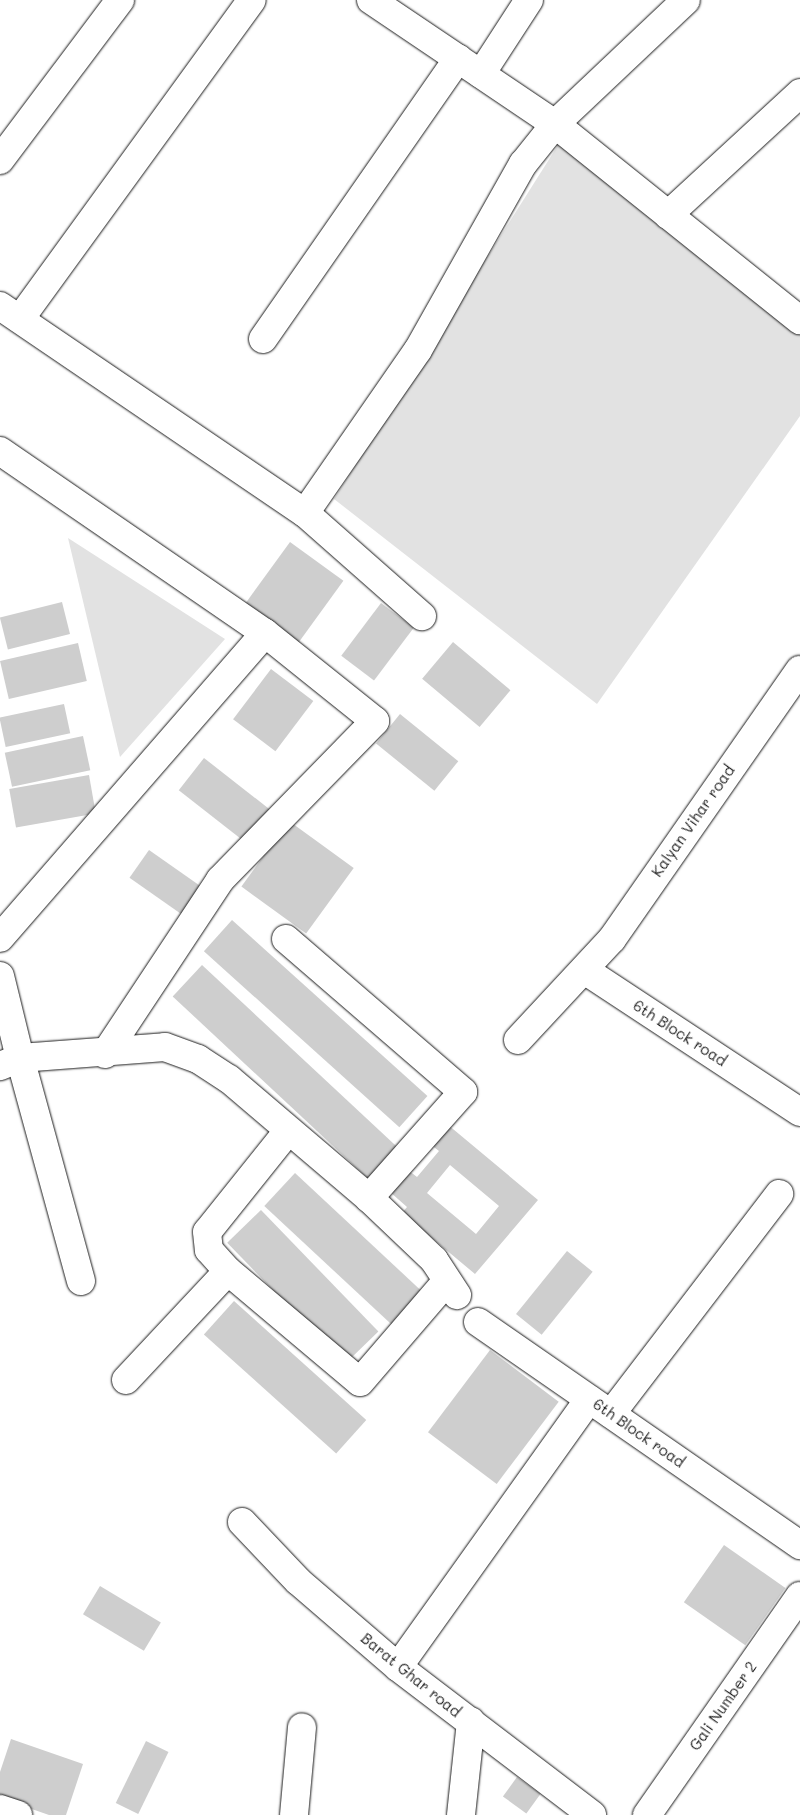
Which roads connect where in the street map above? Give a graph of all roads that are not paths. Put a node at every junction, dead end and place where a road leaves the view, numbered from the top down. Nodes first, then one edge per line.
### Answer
1 (120, 0) edge
2 (252, 0) edge
3 (371, 0) edge
4 (529, 0) edge
5 (686, 0) edge
6 (458, 58) junction
7 (481, 74) junction
8 (800, 93) edge
9 (555, 124) junction
10 (0, 160) edge
11 (668, 215) junction
12 (10, 313) edge
13 (797, 313) edge
14 (263, 339) dead end
15 (0, 451) edge
16 (305, 513) junction
17 (422, 616) dead end
18 (265, 633) junction
19 (800, 670) edge
20 (0, 938) edge
21 (286, 939) dead end
22 (586, 971) junction
23 (0, 976) edge
24 (518, 1040) dead end
25 (105, 1054) junction
26 (10, 1062) edge
27 (800, 1112) edge
28 (288, 1131) junction
29 (780, 1194) dead end
30 (369, 1198) junction
31 (228, 1271) junction
32 (81, 1281) dead end
33 (478, 1322) dead end
34 (126, 1380) dead end
35 (589, 1398) junction
36 (611, 1414) junction
37 (242, 1522) dead end
38 (800, 1545) edge
39 (800, 1596) edge
40 (398, 1667) junction
41 (471, 1722) junction
42 (302, 1727) dead end
43 (294, 1815) edge
44 (461, 1815) edge
45 (592, 1815) edge
46 (647, 1815) edge

1 - 10 street
2 - 12 street
3 - 6 street
4 - 7 street
5 - 9 street
6 - 7 street
6 - 14 street
7 - 9 street
8 - 11 street
9 - 11 street
9 - 16 street
11 - 13 street
12 - 16 street
15 - 18 street
16 - 17 street
18 - 20 street
18 - 25 street
19 - 22 street, Kalyan Vihar road
21 - 30 street
22 - 24 street, Kalyan Vihar road
22 - 27 street, 6th Block road
23 - 26 street
25 - 26 street
25 - 28 street
26 - 32 street
28 - 30 street
28 - 31 street
29 - 36 street
30 - 31 street
31 - 34 street
33 - 35 street, 6th Block road
35 - 36 street, 6th Block road
35 - 40 street
36 - 38 street, 6th Block road
37 - 40 street, Barat Ghar road
39 - 46 street, Gali Number 2
40 - 41 street, Barat Ghar road
41 - 44 street
41 - 45 street, Barat Ghar road
42 - 43 street

